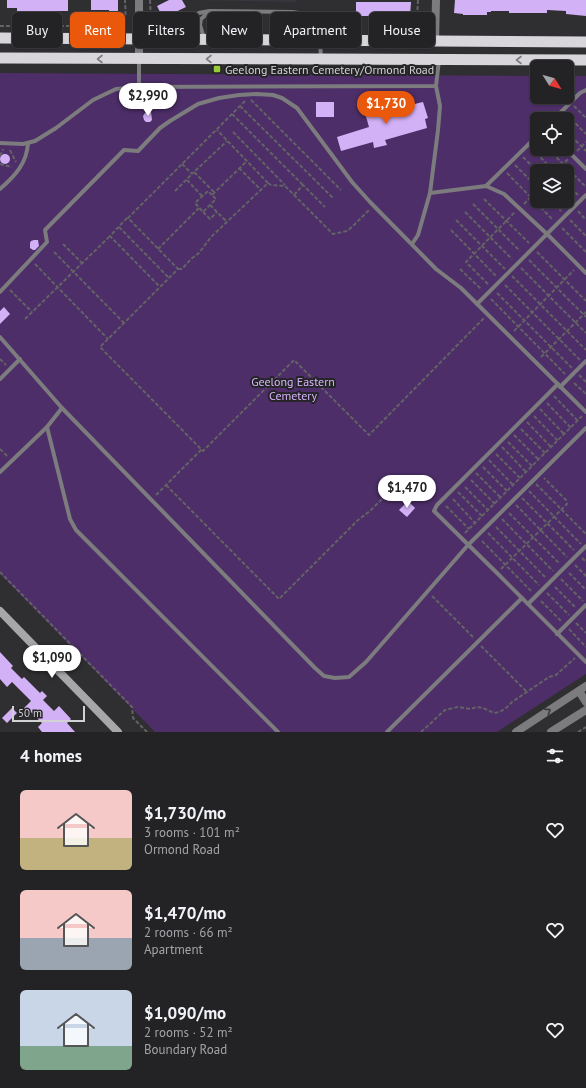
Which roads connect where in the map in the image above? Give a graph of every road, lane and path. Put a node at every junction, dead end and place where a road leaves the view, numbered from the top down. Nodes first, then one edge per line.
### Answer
1 (125, 0) edge
2 (139, 0) edge
3 (150, 0) edge
4 (418, 0) edge
5 (436, 0) edge
6 (210, 11) junction
7 (139, 12) edge
8 (151, 12) edge
9 (292, 12) edge
10 (417, 12) edge
11 (199, 13) edge
12 (0, 26) edge
13 (0, 38) edge
14 (133, 39) edge
15 (199, 40) edge
16 (204, 40) junction
17 (270, 40) edge
18 (435, 41) joint
19 (586, 42) edge
20 (139, 48) edge
21 (320, 48) edge
22 (0, 58) edge
23 (139, 59) junction
24 (321, 60) junction
25 (439, 60) junction
26 (586, 60) edge
27 (436, 86) junction
28 (139, 87) junction
29 (586, 90) edge
30 (574, 99) edge
31 (569, 104) edge
32 (573, 104) edge
33 (240, 106) junction
34 (563, 110) joint
35 (232, 114) junction
36 (586, 118) edge
37 (217, 130) junction
38 (233, 132) dead end
39 (586, 134) edge
40 (574, 139) edge
41 (227, 141) junction
42 (0, 143) edge
43 (6, 143) junction
44 (28, 143) junction
45 (528, 145) joint
46 (586, 151) edge
47 (520, 153) junction
48 (0, 156) edge
49 (555, 156) edge
50 (573, 156) edge
51 (246, 161) junction
52 (512, 161) junction
53 (0, 164) edge
54 (182, 164) junction
55 (531, 164) edge
56 (547, 164) edge
57 (239, 168) junction
58 (19, 169) junction
59 (586, 169) edge
60 (503, 170) junction
61 (193, 173) junction
62 (187, 180) junction
63 (530, 180) edge
64 (268, 183) junction
65 (303, 185) junction
66 (286, 186) junction
67 (486, 186) junction
68 (586, 187) edge
69 (0, 189) edge
70 (260, 189) junction
71 (341, 190) dead end
72 (175, 192) dead end
73 (430, 193) junction
74 (213, 194) junction
75 (294, 194) junction
76 (586, 195) edge
77 (202, 196) junction
78 (530, 196) edge
79 (333, 198) dead end
80 (530, 198) edge
81 (210, 204) junction
82 (373, 206) junction
83 (325, 207) dead end
84 (199, 208) junction
85 (519, 208) junction
86 (542, 208) edge
87 (203, 212) junction
88 (217, 212) junction
89 (465, 212) dead end
90 (128, 218) junction
91 (456, 220) dead end
92 (227, 222) junction
93 (557, 224) junction
94 (118, 227) junction
95 (451, 230) dead end
96 (547, 234) junction
97 (110, 236) junction
98 (490, 237) junction
99 (63, 244) dead end
100 (412, 244) junction
101 (482, 246) junction
102 (158, 249) junction
103 (54, 252) dead end
104 (586, 252) edge
105 (474, 254) junction
106 (30, 260) junction
107 (82, 263) junction
108 (517, 264) junction
109 (578, 265) junction
110 (178, 269) junction
111 (460, 269) dead end
112 (73, 272) junction
113 (508, 272) junction
114 (586, 273) edge
115 (169, 278) junction
116 (500, 280) junction
117 (6, 286) junction
118 (160, 287) junction
119 (57, 288) junction
120 (493, 288) junction
121 (0, 292) edge
122 (486, 295) junction
123 (548, 296) junction
124 (477, 304) junction
125 (540, 304) junction
126 (32, 312) junction
127 (532, 312) junction
128 (586, 312) edge
129 (488, 314) junction
130 (25, 319) dead end
131 (524, 320) junction
132 (124, 323) junction
133 (576, 323) junction
134 (518, 326) junction
135 (567, 331) junction
136 (586, 333) edge
137 (509, 336) junction
138 (0, 337) edge
139 (108, 339) junction
140 (559, 339) junction
141 (551, 347) junction
142 (586, 350) edge
143 (545, 353) junction
144 (20, 359) junction
145 (536, 362) junction
146 (585, 362) edge
147 (576, 371) junction
148 (569, 378) junction
149 (0, 379) edge
150 (586, 382) edge
151 (559, 385) junction
152 (550, 392) junction
153 (586, 394) edge
154 (543, 399) junction
155 (536, 406) junction
156 (62, 408) junction
157 (530, 412) junction
158 (586, 412) edge
159 (523, 419) junction
160 (578, 421) junction
161 (517, 425) junction
162 (47, 427) junction
163 (571, 428) junction
164 (586, 428) edge
165 (510, 432) junction
166 (564, 434) junction
167 (504, 438) junction
168 (558, 441) junction
169 (498, 444) junction
170 (551, 447) junction
171 (0, 449) edge
172 (202, 449) junction
173 (492, 450) junction
174 (545, 453) junction
175 (486, 457) junction
176 (539, 460) junction
177 (12, 461) junction
178 (479, 463) junction
179 (532, 466) junction
180 (473, 469) junction
181 (0, 472) edge
182 (526, 472) junction
183 (540, 474) junction
184 (467, 476) junction
185 (520, 478) junction
186 (533, 481) junction
187 (399, 482) dead end
188 (461, 482) junction
189 (166, 485) junction
190 (513, 485) junction
191 (454, 488) junction
192 (526, 488) junction
193 (507, 492) junction
194 (448, 494) junction
195 (519, 494) junction
196 (501, 498) junction
197 (152, 500) junction
198 (441, 501) junction
199 (512, 501) junction
200 (494, 504) junction
201 (505, 509) junction
202 (488, 510) junction
203 (561, 510) junction
204 (498, 515) junction
205 (482, 516) junction
206 (554, 516) junction
207 (491, 522) junction
208 (475, 523) junction
209 (547, 523) junction
210 (469, 529) junction
211 (484, 529) junction
212 (541, 530) junction
213 (586, 534) edge
214 (461, 537) junction
215 (533, 537) junction
216 (526, 544) junction
217 (468, 545) junction
218 (585, 547) edge
219 (519, 551) junction
220 (578, 554) junction
221 (513, 558) junction
222 (571, 561) junction
223 (586, 562) edge
224 (564, 568) junction
225 (0, 572) edge
226 (497, 573) junction
227 (557, 575) junction
228 (586, 576) edge
229 (550, 582) junction
230 (543, 589) junction
231 (586, 590) edge
232 (522, 598) junction
233 (528, 604) junction
234 (586, 605) edge
235 (0, 611) edge
236 (579, 612) junction
237 (572, 619) junction
238 (586, 633) edge
239 (557, 634) junction
240 (578, 654) junction
241 (586, 662) edge
242 (586, 686) edge
243 (579, 691) junction
244 (586, 702) edge
245 (586, 710) edge
246 (586, 727) edge
247 (118, 732) edge
248 (147, 732) edge
249 (278, 732) edge
250 (387, 732) edge
251 (421, 732) edge
252 (516, 732) edge
253 (551, 732) edge
254 (578, 732) edge

1 - 12 path
2 - 7 street
3 - 8 path
4 - 10 path
5 - 18 street
6 - 9 lane
6 - 11 lane
6 - 16 lane
13 - 14 highway
15 - 16 highway
16 - 17 highway
18 - 19 highway
20 - 23 street
21 - 24 lane
23 -> 22 highway
24 -> 23 highway
23 - 28 lane
24 - 25 highway
26 -> 25 highway
25 - 27 lane
27 - 28 lane
27 - 73 lane
28 - 44 lane
29 - 30 lane
31 - 34 lane
32 - 36 path
33 - 35 path
33 - 71 path
33 - 79 path
34 - 39 path
35 - 37 path
35 - 65 path
37 - 41 path
37 - 54 path
38 - 66 path
40 - 46 path
41 - 51 path
41 - 61 path
42 - 43 lane
43 - 44 lane
43 - 48 path
43 - 58 path
44 - 58 lane
45 - 47 lane
45 - 56 path
47 - 52 lane
47 - 55 path
49 - 68 path
50 - 59 lane
51 - 57 path
51 - 64 path
52 - 60 lane
52 - 63 path
53 - 58 path
54 - 61 path
54 - 90 path
57 - 70 path
57 - 74 path
58 - 69 lane
60 - 67 lane
60 - 78 path
61 - 62 path
61 - 74 path
62 - 72 path
62 - 77 path
64 - 66 path
64 - 70 path
65 - 75 path
65 - 83 path
66 - 75 path
67 - 73 lane
67 - 85 lane
70 - 92 path
73 - 100 lane
74 - 77 path
74 - 81 path
75 - 82 path
76 - 93 lane
77 - 84 path
80 - 85 path
81 - 87 path
81 - 88 path
82 - 100 lane
82 - 106 lane
84 - 87 path
84 - 102 path
85 - 96 lane
85 - 98 path
86 - 93 path
87 - 88 path
88 - 92 path
89 - 98 path
90 - 94 path
90 - 102 path
91 - 101 path
92 - 110 path
93 - 96 lane
93 - 104 path
94 - 97 path
94 - 115 path
95 - 105 path
96 - 108 lane
96 - 109 lane
97 - 107 path
97 - 118 path
98 - 101 path
98 - 108 path
99 - 107 path
100 - 124 lane
101 - 105 path
101 - 113 path
102 - 110 path
103 - 112 path
105 - 116 path
105 - 120 path
106 - 117 lane
106 - 119 path
107 - 112 path
108 - 113 lane
108 - 123 path
109 - 114 lane
109 - 123 path
110 - 115 path
111 - 122 path
112 - 119 path
112 - 132 path
113 - 116 lane
113 - 125 path
115 - 118 path
116 - 120 lane
116 - 127 path
117 - 121 lane
117 - 126 path
118 - 132 path
119 - 126 path
119 - 139 path
120 - 122 lane
120 - 131 path
122 - 124 lane
122 - 134 path
123 - 125 path
123 - 133 path
124 - 129 lane
125 - 127 path
125 - 135 path
126 - 130 path
127 - 131 path
127 - 140 path
128 - 133 path
129 - 137 lane
129 - 172 path
131 - 134 path
131 - 141 path
132 - 139 path
133 - 135 path
133 - 136 path
134 - 137 path
134 - 143 path
135 - 140 path
135 - 142 path
137 - 145 lane
138 - 144 lane
139 - 172 path
140 - 141 path
140 - 146 path
141 - 143 path
141 - 147 path
143 - 145 path
143 - 148 path
144 - 149 lane
144 - 156 lane
145 - 151 lane
146 - 147 lane
147 - 148 lane
147 - 150 path
148 - 151 lane
148 - 153 path
151 - 152 lane
151 - 158 lane
152 - 154 lane
152 - 160 path
154 - 155 lane
154 - 163 path
155 - 157 lane
155 - 166 path
156 - 162 lane
156 - 197 lane
157 - 159 lane
157 - 168 path
158 - 160 path
159 - 161 lane
159 - 170 path
160 - 163 path
161 - 165 lane
161 - 174 path
162 - 177 lane
162 - 249 lane
163 - 166 path
164 - 183 lane
165 - 167 lane
165 - 176 path
166 - 168 path
167 - 169 lane
167 - 179 path
168 - 170 path
169 - 173 lane
169 - 182 path
170 - 174 path
171 - 177 path
172 - 189 path
173 - 175 lane
173 - 185 path
174 - 176 path
175 - 178 lane
175 - 190 path
176 - 179 path
177 - 181 lane
178 - 180 lane
178 - 193 path
179 - 182 path
180 - 184 lane
180 - 196 path
182 - 185 path
183 - 186 lane
183 - 203 path
184 - 188 lane
184 - 200 path
185 - 190 path
186 - 192 lane
186 - 203 path
187 - 189 path
188 - 191 lane
188 - 202 path
189 - 197 path
190 - 193 path
191 - 194 lane
191 - 205 path
192 - 195 lane
192 - 206 path
193 - 196 path
194 - 198 lane
194 - 208 path
195 - 199 lane
195 - 209 path
196 - 200 path
197 - 217 lane
198 - 210 path
198 - 214 lane
199 - 201 lane
199 - 212 path
200 - 202 path
201 - 204 lane
201 - 215 path
202 - 205 path
203 - 206 path
203 - 213 path
204 - 207 lane
204 - 216 path
205 - 208 path
206 - 209 path
206 - 218 path
207 - 211 lane
207 - 219 path
208 - 210 path
209 - 212 path
209 - 220 path
210 - 214 path
211 - 217 lane
211 - 221 path
212 - 215 path
212 - 222 path
214 - 217 lane
215 - 216 path
215 - 224 path
216 - 219 path
216 - 227 path
217 - 226 lane
218 - 220 lane
219 - 221 path
219 - 229 path
220 - 222 lane
220 - 223 path
221 - 226 path
221 - 230 path
222 - 224 lane
222 - 228 path
224 - 227 lane
224 - 231 path
225 - 248 path
226 - 232 lane
227 - 229 lane
227 - 234 path
229 - 230 lane
229 - 236 path
230 - 233 lane
230 - 237 path
232 - 233 lane
232 - 250 lane
233 - 239 lane
234 - 236 lane
235 - 247 main road
236 - 237 lane
237 - 238 path
237 - 239 lane
239 - 240 lane
240 - 241 lane
240 - 251 path
242 - 243 street
243 - 244 street
252 -> 243 street
245 - 253 street
246 - 254 path

